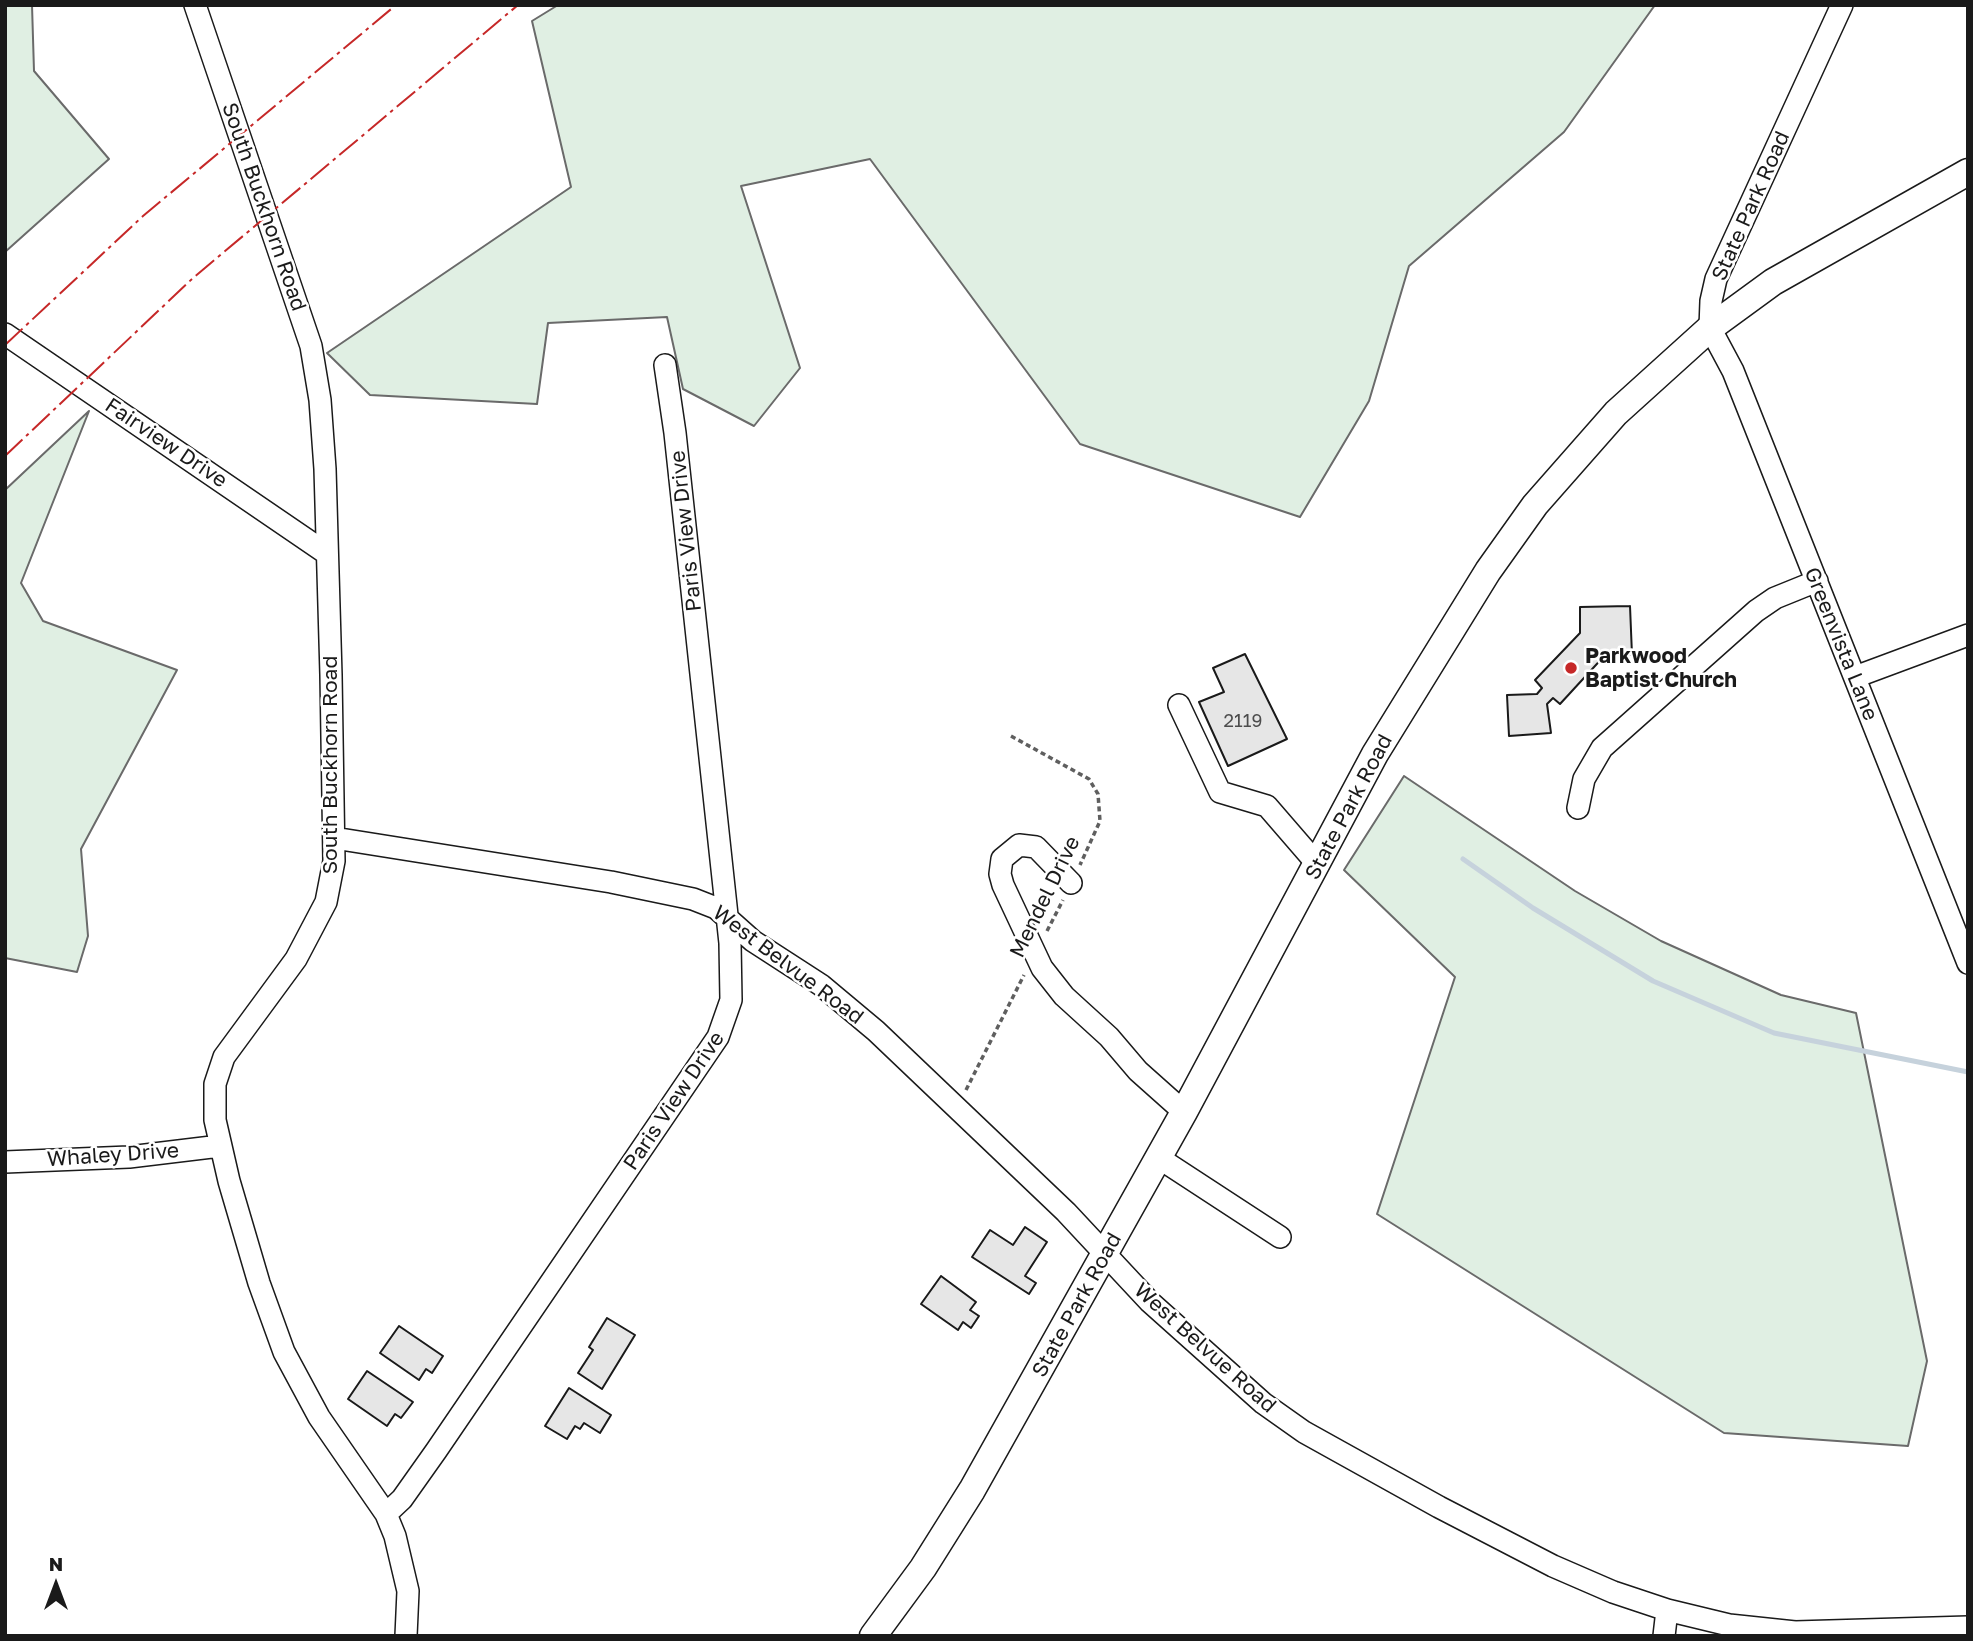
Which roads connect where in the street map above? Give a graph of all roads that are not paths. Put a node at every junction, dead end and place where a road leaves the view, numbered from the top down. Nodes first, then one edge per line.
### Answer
1 (195, 5) edge
2 (1842, 5) edge
3 (1968, 172) edge
4 (1710, 328) junction
5 (5, 334) edge
6 (665, 365) dead end
7 (326, 553) junction
8 (1816, 581) junction
9 (1968, 635) edge
10 (1855, 677) junction
11 (1179, 705) dead end
12 (1578, 808) dead end
13 (334, 838) junction
14 (1318, 865) junction
15 (1071, 883) road end
16 (727, 916) junction
17 (1967, 959) edge
18 (1184, 1112) junction
19 (220, 1146) junction
20 (1159, 1158) junction
21 (5, 1162) edge
22 (1280, 1237) dead end
23 (1105, 1255) junction
24 (386, 1514) junction
25 (1667, 1610) junction
26 (1968, 1627) edge
27 (406, 1636) edge
28 (873, 1636) edge
29 (1664, 1636) edge

1 - 7 street, South Buckhorn Road
2 - 4 street, State Park Road
3 - 4 main road
4 - 8 street, Greenvista Lane
4 - 14 main road, State Park Road
5 - 7 street, Fairview Drive
6 - 16 street, Paris View Drive
7 - 13 street, South Buckhorn Road
8 - 10 street, Greenvista Lane
8 - 12 street
9 - 10 street
10 - 17 street, Greenvista Lane
11 - 14 street
13 - 16 street, West Belvue Road
13 - 19 street, South Buckhorn Road
14 - 18 main road, State Park Road
15 - 18 street
16 - 23 street, West Belvue Road
16 - 24 street, Paris View Drive
18 - 20 main road, State Park Road
19 - 21 street, Whaley Drive
19 - 24 street, South Buckhorn Road
20 - 22 street
20 - 23 main road, State Park Road
23 - 25 street, West Belvue Road
23 - 28 main road, State Park Road
24 - 27 street, South Buckhorn Road
25 - 26 street, West Belvue Road
25 - 29 street

